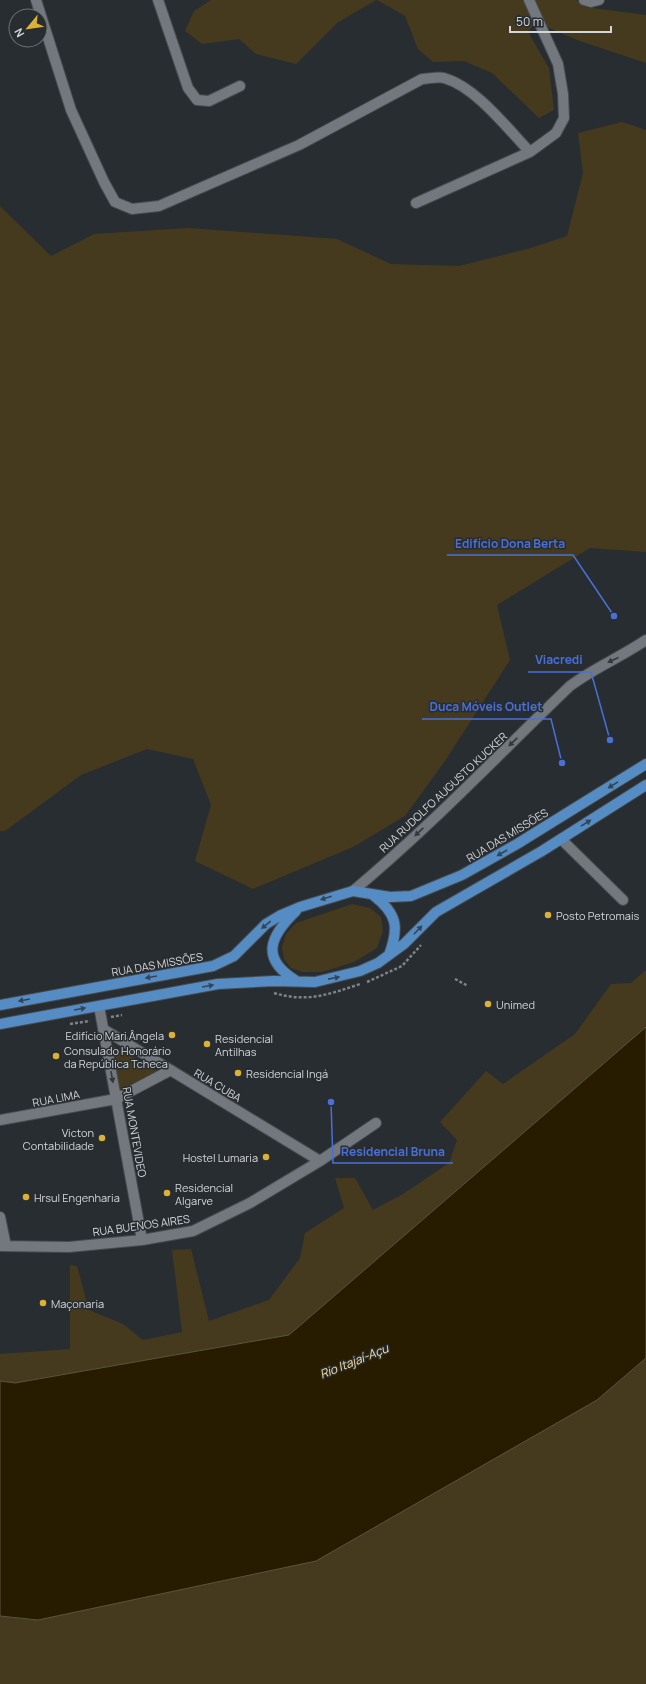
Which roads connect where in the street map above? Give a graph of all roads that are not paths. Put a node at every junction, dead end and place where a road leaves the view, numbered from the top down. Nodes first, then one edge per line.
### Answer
1 (36, 0) edge
2 (158, 0) edge
3 (529, 0) edge
4 (584, 0) edge
5 (599, 0) edge
6 (240, 86) dead end
7 (530, 152) junction
8 (416, 204) dead end
9 (646, 640) edge
10 (646, 764) edge
11 (646, 785) edge
12 (561, 839) junction
13 (353, 890) junction
14 (370, 892) junction
15 (623, 900) dead end
16 (300, 907) junction
17 (388, 956) junction
18 (295, 980) junction
19 (0, 1005) edge
20 (99, 1006) junction
21 (0, 1024) edge
22 (103, 1024) junction
23 (171, 1070) junction
24 (116, 1098) junction
25 (0, 1120) edge
26 (376, 1123) dead end
27 (320, 1161) junction
28 (0, 1216) edge
29 (142, 1240) junction
30 (3, 1246) edge

1 - 7 street
2 - 6 street
3 - 7 street
4 - 5 street
7 - 8 street
9 -> 13 street, RUA RUDOLFO AUGUSTO KUCKER
10 -> 14 main road, RUA DAS MISSÕES
12 -> 11 main road
12 - 15 street
17 -> 12 main road
13 - 14 main road
13 -> 16 main road
14 - 17 main road
16 - 18 main road
16 -> 19 main road, RUA DAS MISSÕES
18 -> 17 main road
20 -> 18 main road
21 -> 20 main road
20 - 22 street, RUA MONTEVIDEO
22 - 23 street, RUA CUBA
22 -> 24 street, RUA MONTEVIDEO
23 - 24 street, RUA LIMA
23 - 27 street, RUA CUBA
24 - 25 street, RUA LIMA
24 - 29 street, RUA MONTEVIDEO
26 - 27 street, RUA BUENOS AIRES
27 - 29 street, RUA BUENOS AIRES
28 - 30 street
29 - 30 street, RUA BUENOS AIRES

